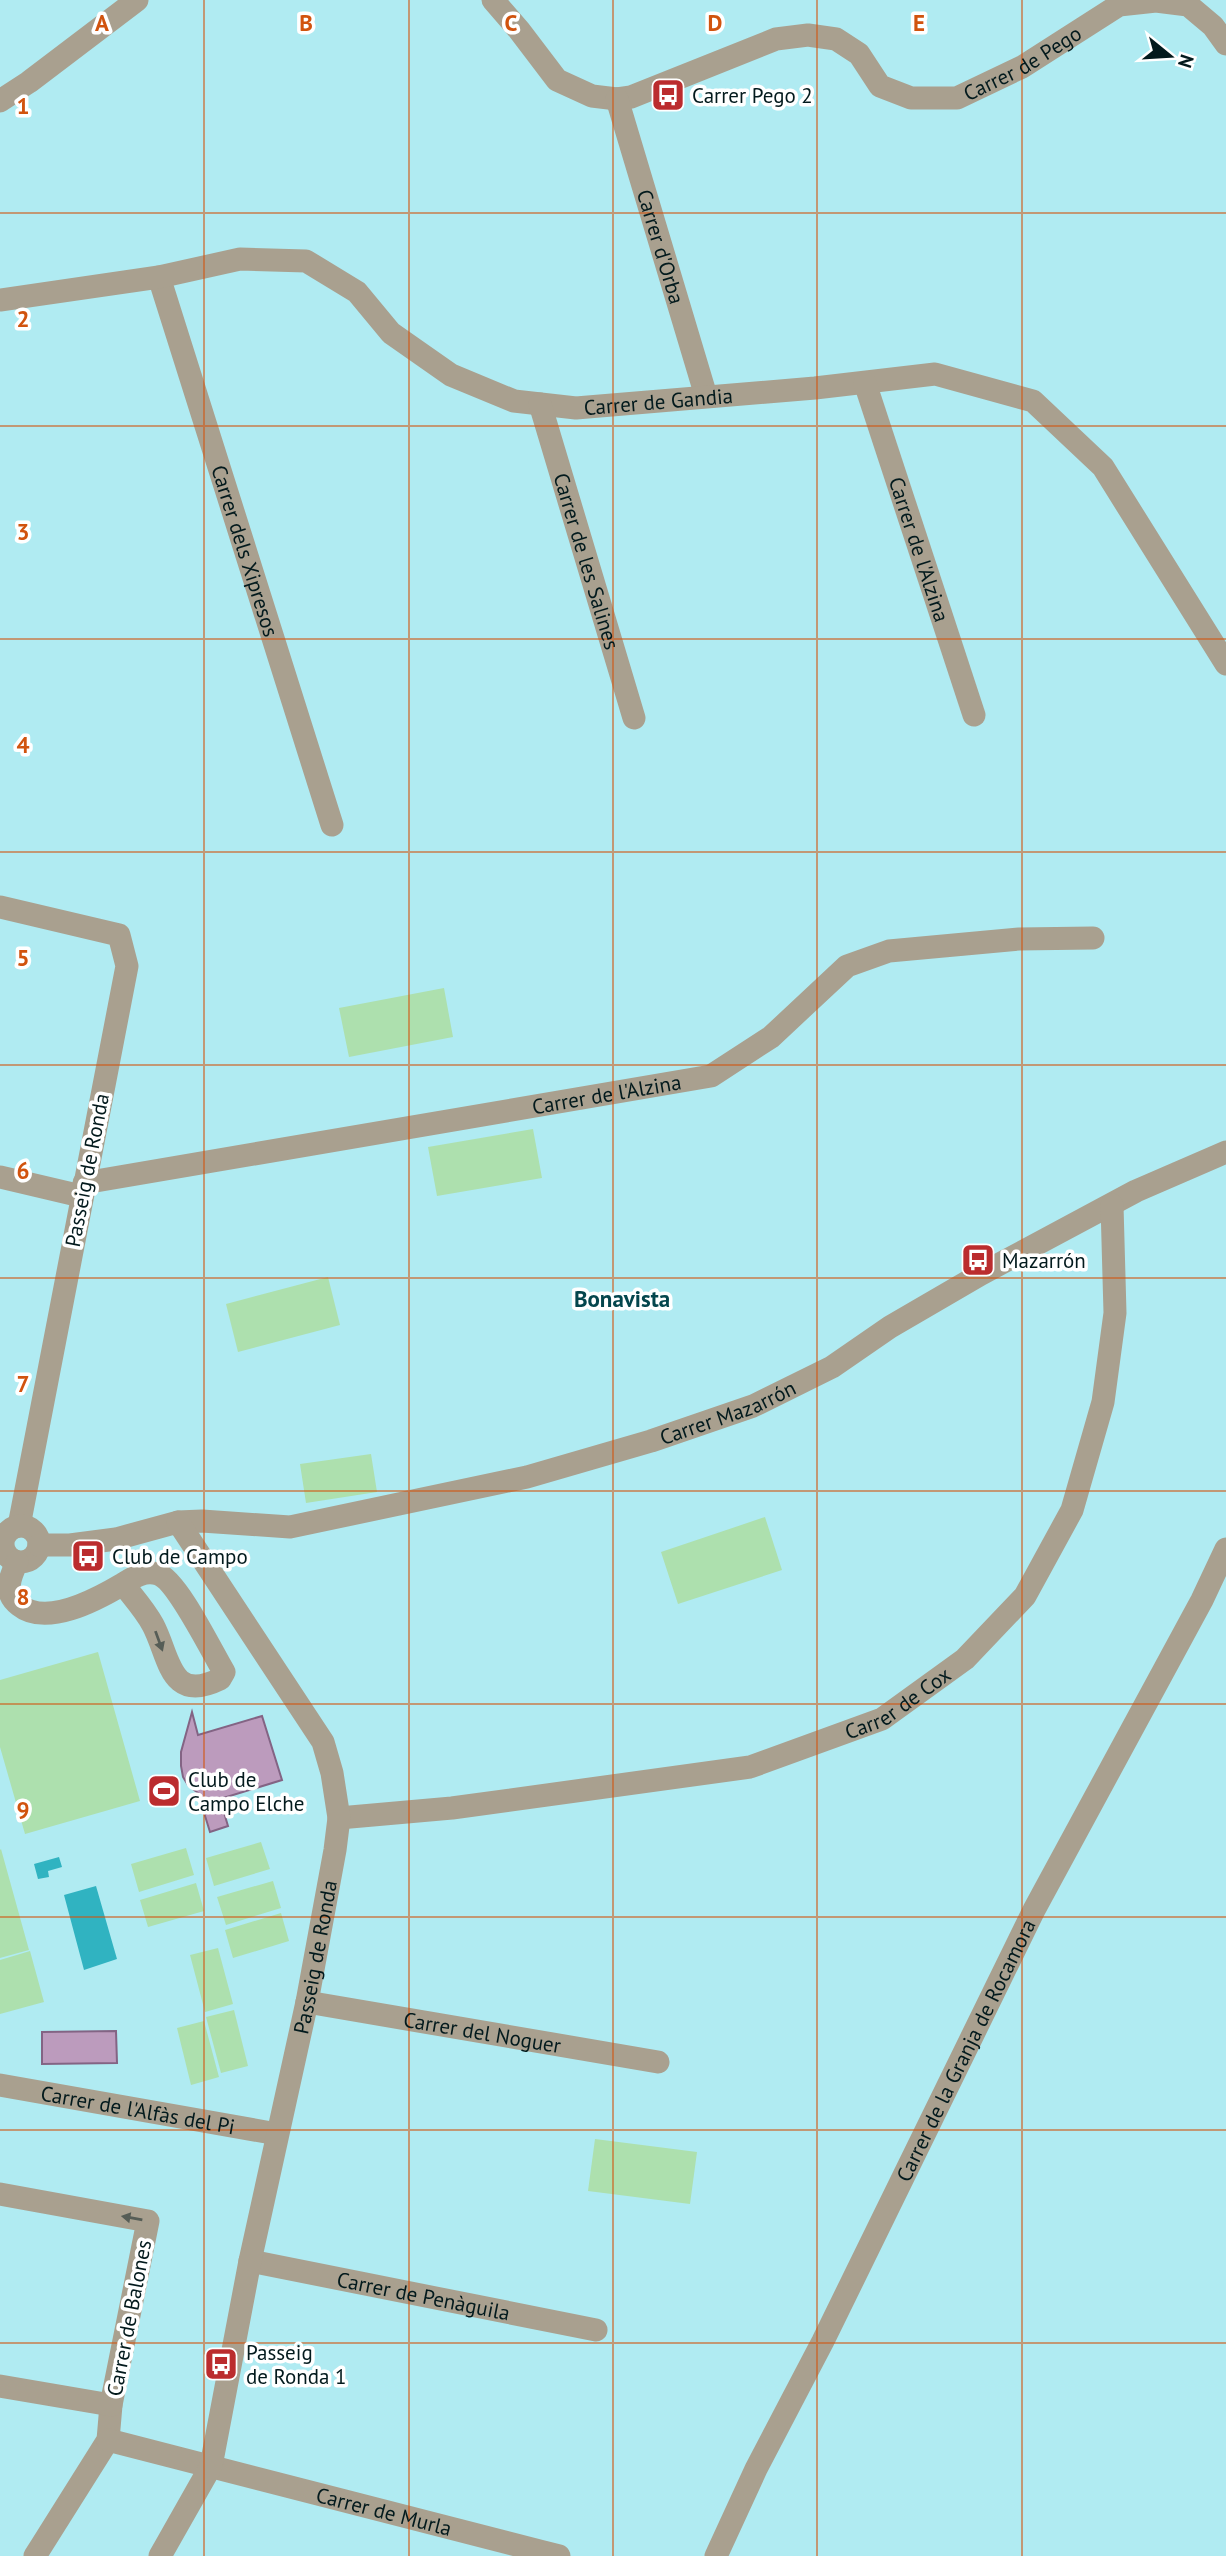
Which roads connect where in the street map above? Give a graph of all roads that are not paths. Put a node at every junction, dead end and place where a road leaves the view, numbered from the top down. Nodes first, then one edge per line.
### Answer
1 (137, 0) edge
2 (493, 0) edge
3 (1226, 44) edge
4 (617, 99) junction
5 (0, 101) edge
6 (159, 277) junction
7 (0, 300) edge
8 (865, 383) junction
9 (706, 396) junction
10 (540, 404) junction
11 (1226, 664) edge
12 (974, 715) dead end
13 (634, 719) dead end
14 (332, 825) dead end
15 (0, 907) edge
16 (1093, 938) dead end
17 (1226, 1152) edge
18 (0, 1177) edge
19 (83, 1190) junction
20 (1112, 1205) junction
21 (178, 1522) junction
22 (19, 1526) junction
23 (39, 1545) junction
24 (1226, 1549) edge
25 (8, 1559) edge
26 (123, 1584) junction
27 (339, 1818) junction
28 (307, 2002) junction
29 (658, 2062) dead end
30 (0, 2085) edge
31 (277, 2134) junction
32 (0, 2194) edge
33 (250, 2261) junction
34 (596, 2330) dead end
35 (0, 2386) edge
36 (111, 2405) junction
37 (108, 2440) junction
38 (211, 2466) junction
39 (525, 2552) edge
40 (35, 2556) edge
41 (160, 2556) edge
42 (559, 2556) edge
43 (716, 2556) edge

1 - 5 street
2 - 4 street, Carrer de Pego
3 - 4 street, Carrer de Pego
4 - 9 street, Carrer d'Orba
6 - 7 street, Carrer de Gandia
6 - 10 street, Carrer de Gandia
6 - 14 street, Carrer dels Xipresos
8 - 9 street, Carrer de Gandia
8 - 11 street, Carrer de Gandia
8 - 12 street, Carrer de l'Alzina
9 - 10 street, Carrer de Gandia
10 - 13 street, Carrer de les Salines
15 - 19 street, Passeig de Ronda
16 - 19 street, Carrer de l'Alzina
17 - 20 street, Carrer Mazarrón
18 - 19 street, Carrer de l'Alzina
19 - 22 street, Passeig de Ronda
20 - 21 street, Carrer Mazarrón
20 - 27 street, Carrer de Cox
21 - 23 street
21 - 27 street, Passeig de Ronda
22 - 23 street
22 - 25 street
23 - 25 street
24 - 43 street, Carrer de la Granja de Rocamora
25 - 26 street
26 -> 26 street
27 - 28 street, Passeig de Ronda
28 - 29 street, Carrer del Noguer
28 - 31 street, Passeig de Ronda
30 - 31 street, Carrer de l'Alfàs del Pi
31 - 33 street, Passeig de Ronda
36 -> 32 street, Carrer de Balones
33 - 34 street, Carrer de Penàguila
33 - 38 street, Passeig de Ronda
35 - 36 street
36 - 37 street, Carrer de Balones
37 - 38 street
37 - 40 street, Carrer de Balones
38 - 39 street, Carrer de Murla
38 - 41 street, Passeig de Ronda
39 - 42 street, Carrer de Murla

